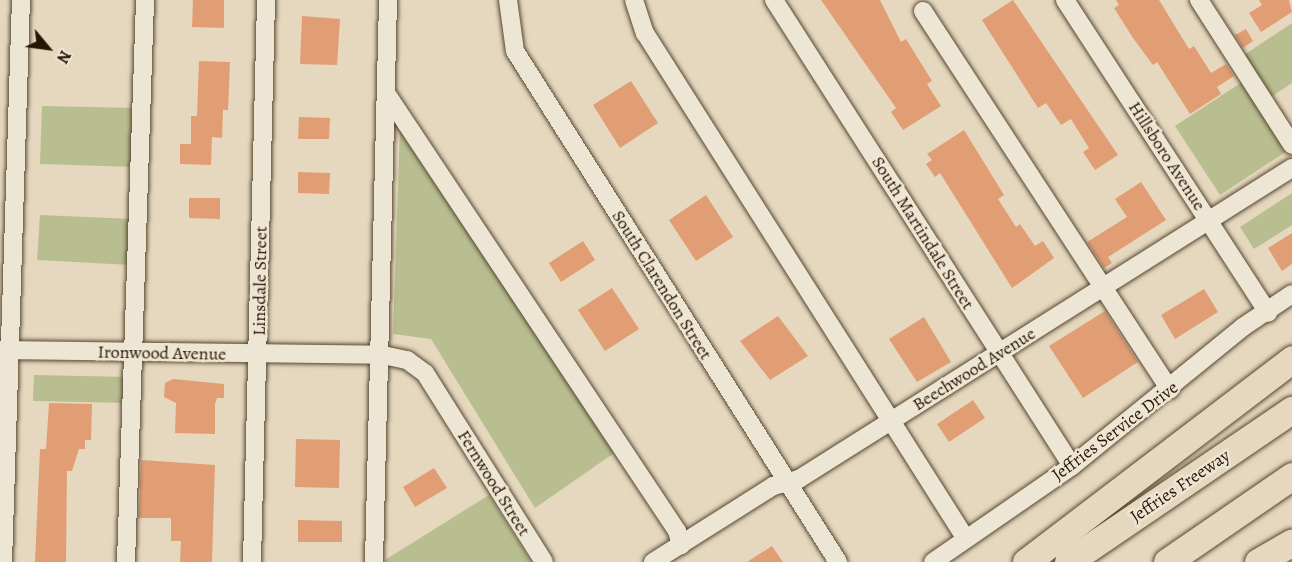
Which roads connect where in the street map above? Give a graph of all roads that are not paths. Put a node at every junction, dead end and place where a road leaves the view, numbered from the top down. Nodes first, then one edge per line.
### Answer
1 (21, 0) edge
2 (145, 0) edge
3 (266, 0) edge
4 (388, 0) edge
5 (508, 0) edge
6 (634, 0) edge
7 (774, 0) edge
8 (1065, 0) edge
9 (1199, 0) edge
10 (923, 11) dead end
11 (386, 93) junction
12 (1292, 145) edge
13 (1292, 168) edge
14 (1209, 221) junction
15 (1103, 288) junction
16 (1292, 294) edge
17 (1268, 313) junction
18 (5, 350) edge
19 (134, 352) junction
20 (999, 354) junction
21 (258, 355) junction
22 (381, 356) junction
23 (1292, 359) edge
24 (1170, 390) junction
25 (445, 404) joint
26 (1292, 410) edge
27 (893, 421) junction
28 (1072, 466) junction
29 (1292, 476) edge
30 (787, 482) junction
31 (966, 539) junction
32 (1292, 542) edge
33 (681, 545) junction
34 (3, 562) edge
35 (126, 562) edge
36 (252, 562) edge
37 (374, 562) edge
38 (544, 562) edge
39 (653, 562) edge
40 (838, 562) edge
41 (933, 562) edge
42 (1026, 562) edge
43 (1068, 562) edge
44 (1167, 562) edge
45 (1258, 562) edge

1 - 18 street
2 - 19 street
3 - 21 street, Linsdale Street
4 - 11 street
5 - 30 street, South Clarendon Street
6 - 27 street
7 - 20 street, South Martindale Street
8 - 14 street, Hillsboro Avenue
9 - 12 street
10 - 15 street
11 - 22 street
11 - 33 street
13 - 14 street, Beechwood Avenue
14 - 15 street, Beechwood Avenue
14 - 17 street, Hillsboro Avenue
15 - 20 street, Beechwood Avenue
15 - 24 street
16 - 17 street, Jeffries Service Drive
17 - 24 street, Jeffries Service Drive
18 - 19 street, Ironwood Avenue
18 - 34 street
19 - 21 street, Ironwood Avenue
19 - 35 street
20 - 27 street, Beechwood Avenue
20 - 28 street, South Martindale Street
21 - 22 street, Ironwood Avenue
21 - 36 street, Linsdale Street
22 - 25 street, Ironwood Avenue
22 - 37 street
23 - 42 highway
24 - 28 street, Jeffries Service Drive
25 - 38 street, Fernwood Street
26 - 43 highway, Jeffries Freeway
27 - 30 street, Beechwood Avenue
27 - 31 street
28 - 31 street, Jeffries Service Drive
29 - 44 highway
30 - 33 street, Beechwood Avenue
30 - 40 street, South Clarendon Street
31 - 41 street, Jeffries Service Drive
32 - 45 highway
33 - 39 street, Beechwood Avenue

